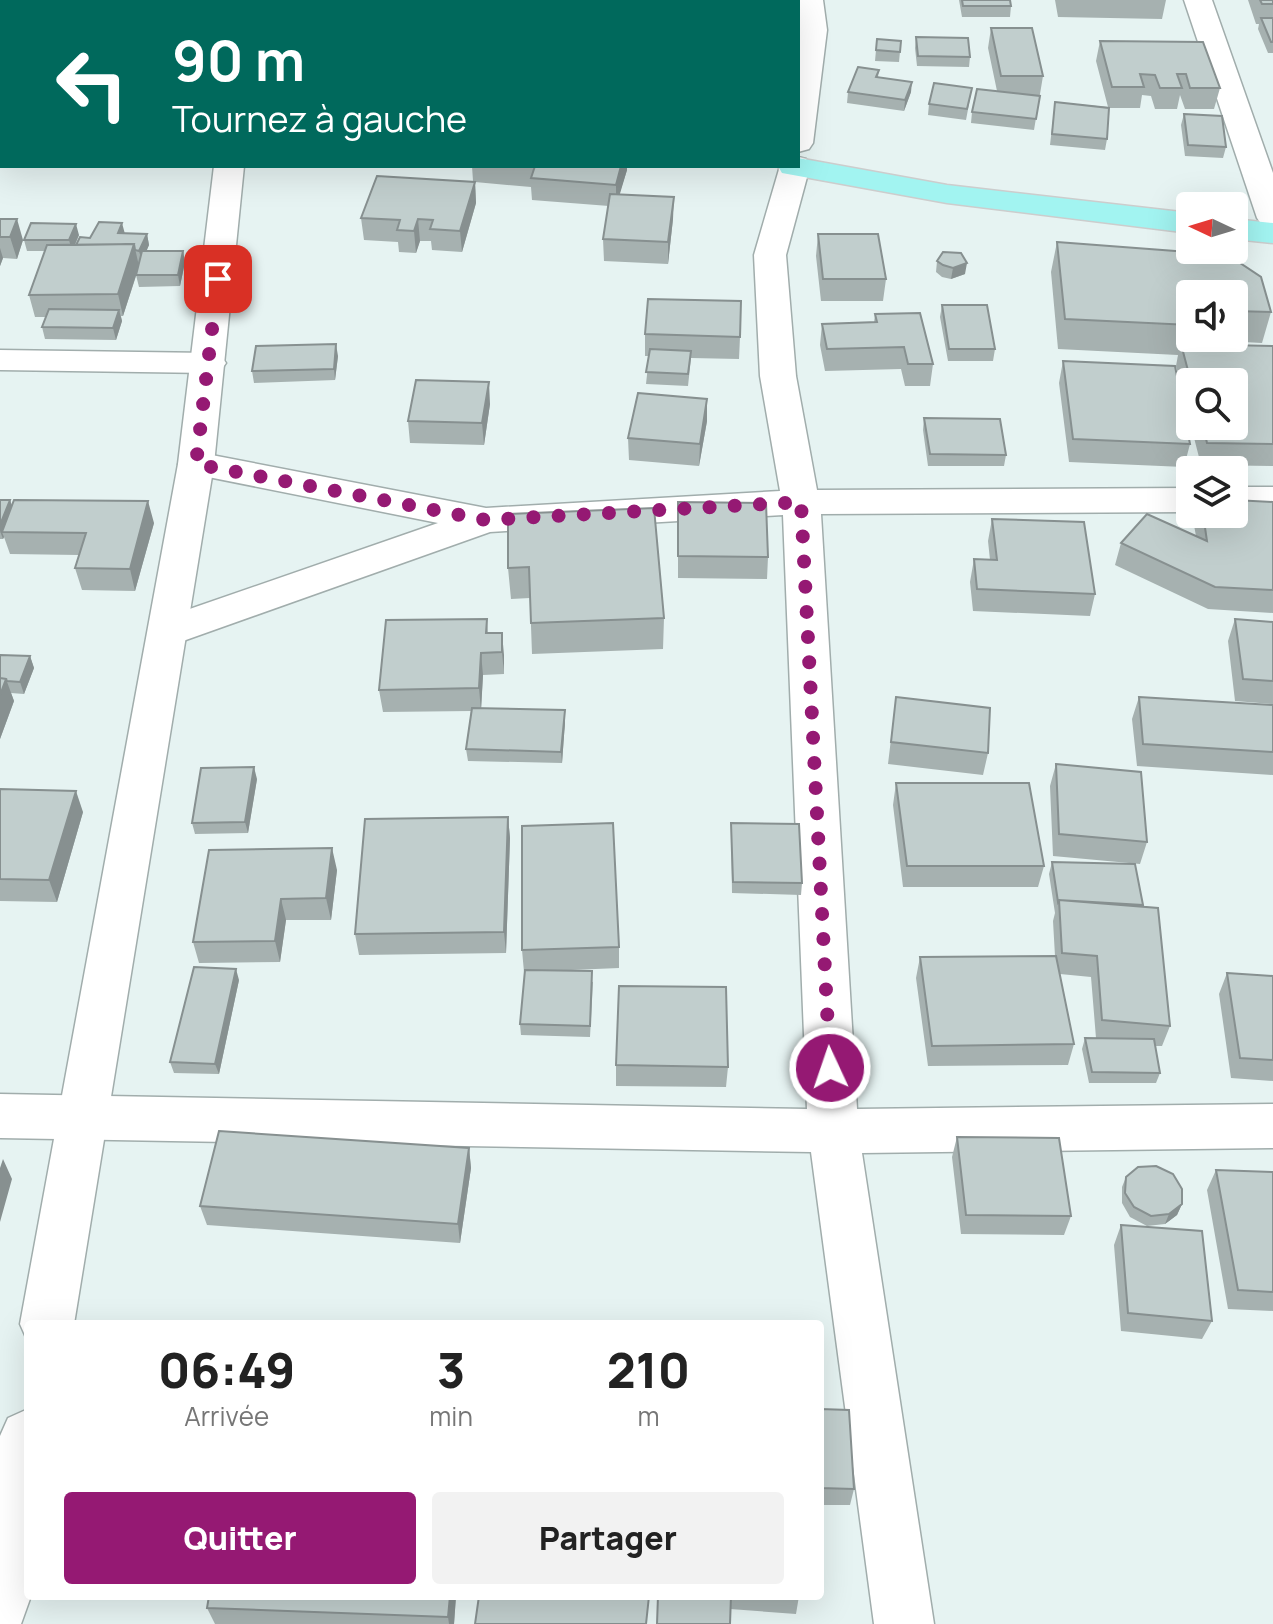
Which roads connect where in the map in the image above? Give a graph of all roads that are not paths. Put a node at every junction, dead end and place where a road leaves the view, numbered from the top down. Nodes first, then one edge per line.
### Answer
1 (809, 0) edge
2 (1198, 0) edge
3 (800, 128) edge
4 (800, 167) edge
5 (229, 168) edge
6 (793, 168) edge
7 (1273, 218) edge
8 (1176, 221) edge
9 (1248, 230) edge
10 (1273, 233) edge
11 (0, 360) edge
12 (209, 363) junction
13 (196, 464) junction
14 (1248, 499) edge
15 (1273, 499) edge
16 (1176, 500) edge
17 (801, 502) junction
18 (486, 520) junction
19 (169, 631) junction
20 (0, 1116) edge
21 (82, 1119) junction
22 (1273, 1126) edge
23 (833, 1131) junction
24 (48, 1320) edge
25 (24, 1461) edge
26 (0, 1603) edge
27 (904, 1624) edge

1 - 3 street
2 - 7 street
4 - 8 main road
5 - 12 street
6 - 17 street
9 - 10 main road
11 - 12 street
12 - 13 street
13 - 18 street
13 - 19 street
14 - 15 street
16 - 17 street
17 - 18 street
17 - 23 street
18 - 19 street
19 - 21 street
20 - 21 street
21 - 23 street
21 - 24 street
22 - 23 street
23 - 27 street
25 - 26 street

